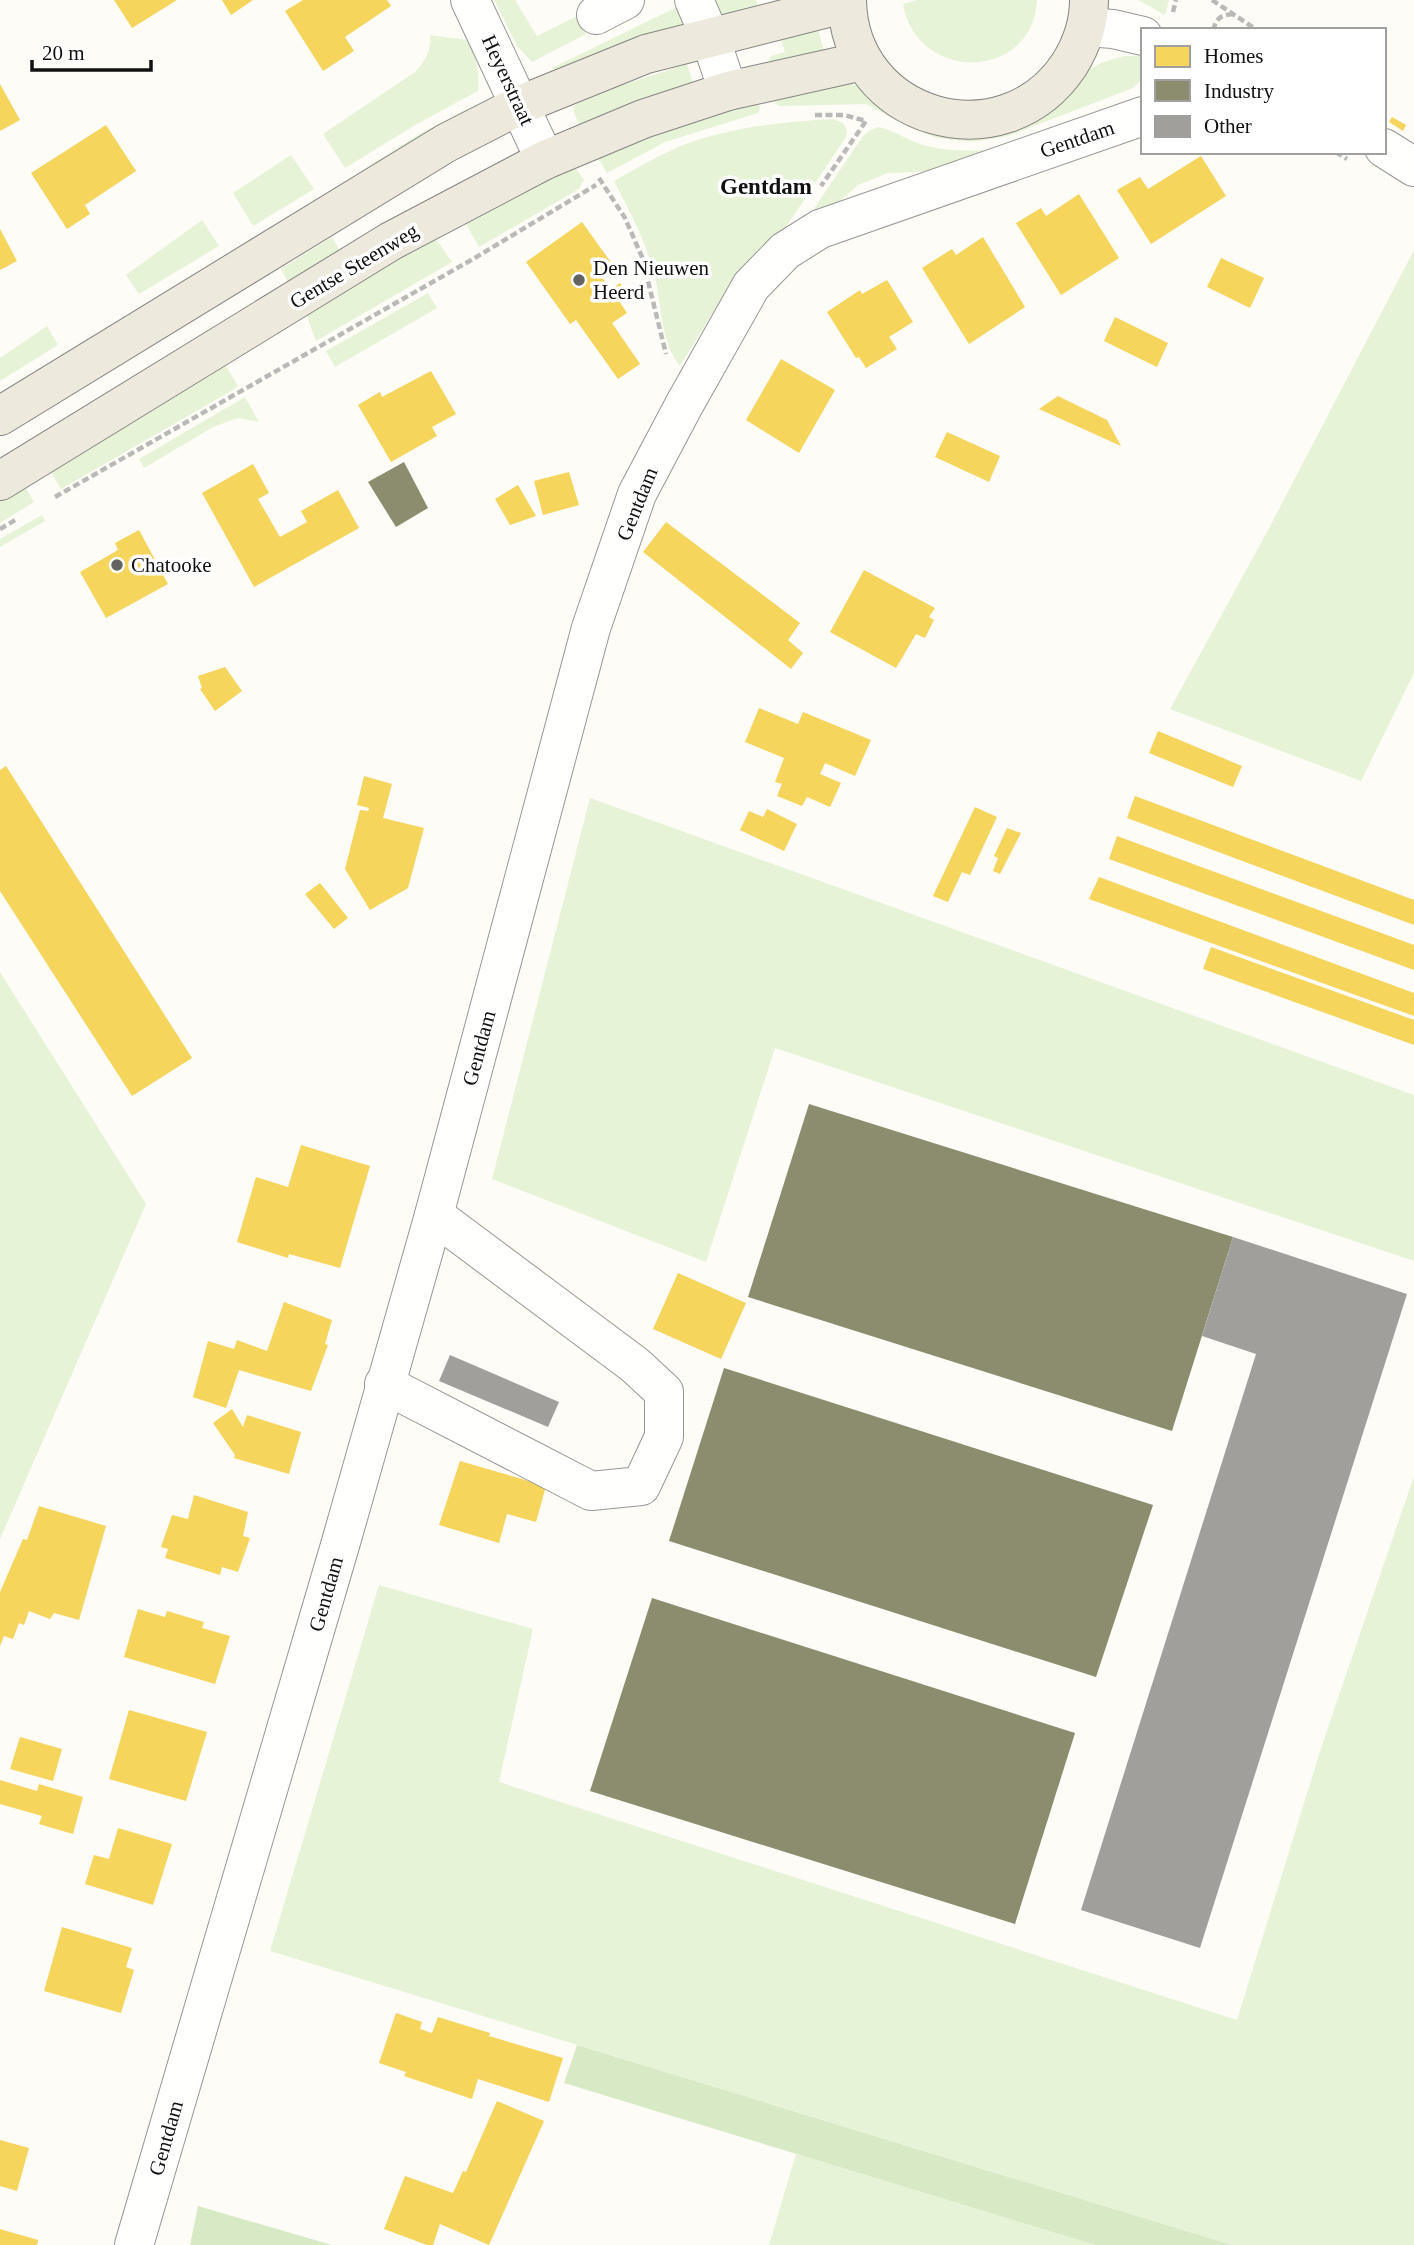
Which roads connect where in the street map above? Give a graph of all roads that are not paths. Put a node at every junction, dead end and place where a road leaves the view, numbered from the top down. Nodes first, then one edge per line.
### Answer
1 (470, 0) edge
2 (694, 0) edge
3 (850, 1) edge
4 (1087, 14) edge
5 (1141, 36) edge
6 (710, 37) junction
7 (863, 61) junction
8 (728, 91) junction
9 (520, 105) junction
10 (1141, 117) edge
11 (1386, 149) edge
12 (562, 153) junction
13 (1414, 167) edge
14 (0, 416) edge
15 (0, 481) edge
16 (434, 1214) junction
17 (384, 1384) junction
18 (134, 2245) edge

1 - 9 street, Heyerstraat
2 - 6 street
3 - 6 main road
3 - 7 main road
4 - 5 street
4 - 7 main road
6 - 8 street
6 - 9 main road
7 - 8 main road, Gentse Steenweg
8 - 12 main road, Gentse Steenweg
9 - 12 street, Heyerstraat
9 - 14 main road
10 - 16 street, Gentdam
11 - 13 street
12 - 15 main road, Gentse Steenweg
16 - 17 street, Gentdam
16 - 17 street
17 - 18 street, Gentdam

